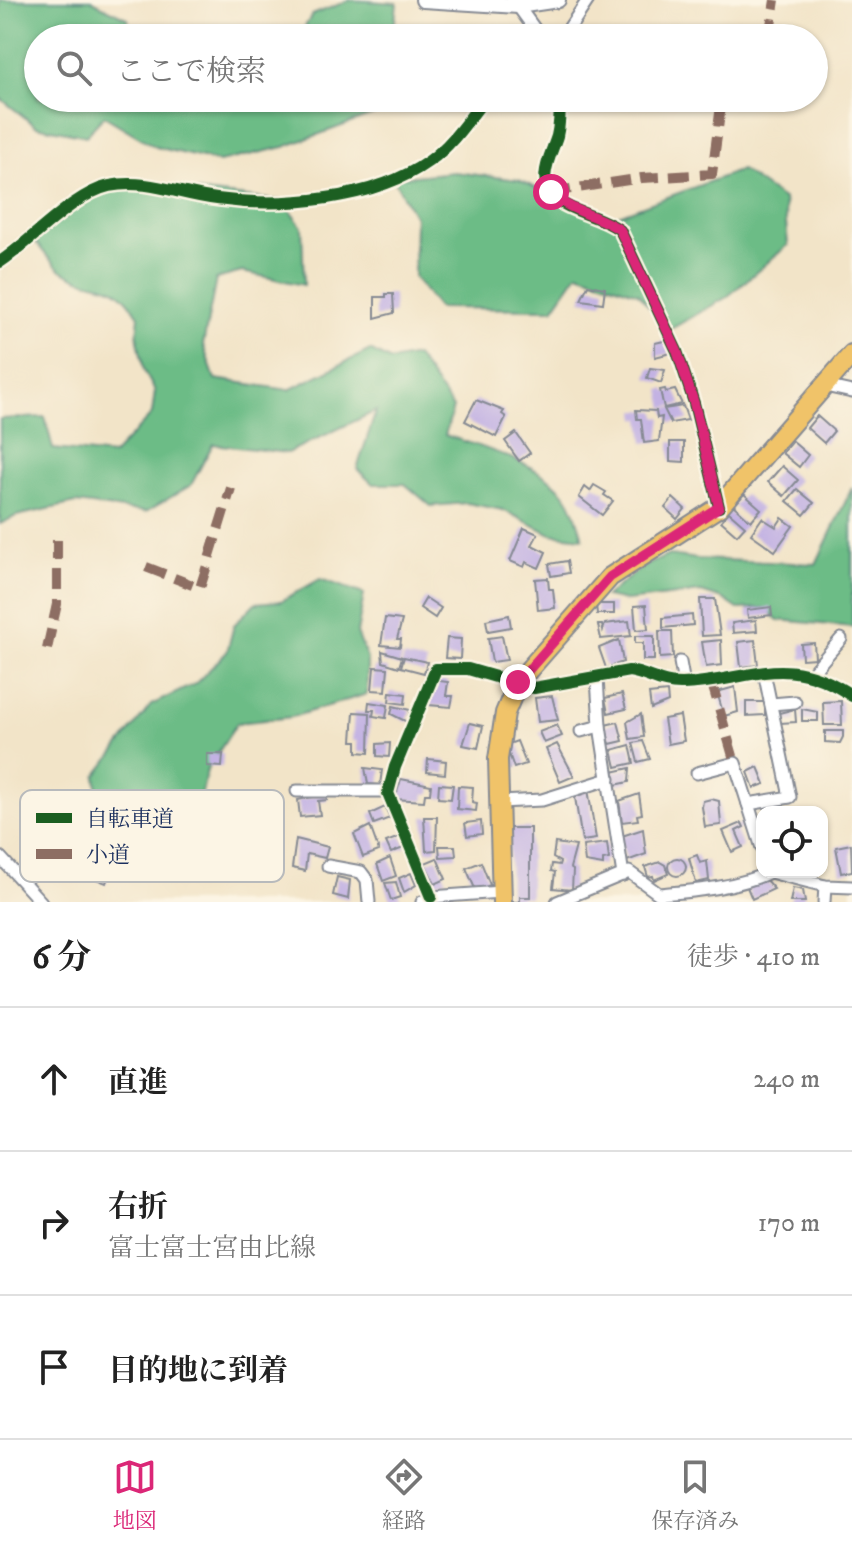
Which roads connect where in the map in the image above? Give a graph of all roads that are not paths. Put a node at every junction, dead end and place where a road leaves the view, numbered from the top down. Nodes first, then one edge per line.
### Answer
1 (423, 0) edge
2 (558, 0) edge
3 (588, 0) edge
4 (518, 6) junction
5 (531, 24) edge
6 (572, 24) edge
7 (474, 112) edge
8 (559, 112) edge
9 (0, 262) edge
10 (852, 354) edge
11 (825, 386) junction
12 (852, 392) edge
13 (719, 507) junction
14 (841, 639) dead end
15 (680, 662) dead end
16 (764, 672) junction
17 (812, 673) junction
18 (597, 678) junction
19 (518, 682) junction
20 (684, 684) junction
21 (852, 696) edge
22 (795, 702) dead end
23 (771, 704) junction
24 (600, 726) junction
25 (581, 731) dead end
26 (697, 773) dead end
27 (609, 779) junction
28 (297, 791) dead end
29 (389, 791) junction
30 (499, 802) junction
31 (748, 804) junction
32 (756, 829) edge
33 (0, 857) edge
34 (328, 866) dead end
35 (623, 875) junction
36 (757, 878) edge
37 (794, 878) edge
38 (20, 879) edge
39 (23, 882) edge
40 (825, 886) junction
41 (852, 887) edge
42 (502, 897) edge
43 (426, 900) edge
44 (41, 902) edge
45 (369, 902) edge
46 (557, 902) edge
47 (824, 902) edge

1 - 4 street
2 - 4 street
3 - 6 street
4 - 5 street
7 - 9 street
8 - 13 street
10 - 11 main road
11 - 12 street
11 - 13 main road
13 - 19 main road
14 - 17 street
15 - 20 street
16 - 17 street
16 - 20 street
16 - 23 street
17 - 21 street
18 - 19 street
18 - 20 street
18 - 24 street
19 - 29 street
19 - 30 main road
22 - 23 street
23 - 31 street
24 - 25 street
24 - 27 street
26 - 31 street
27 - 30 street
27 - 35 street
28 - 29 street
29 - 43 street
30 - 42 main road
31 - 32 street
33 - 38 street
34 - 45 street
35 - 36 street
35 - 46 street
37 - 40 street
39 - 44 street
40 - 41 street
40 - 47 street
42 - 43 street

